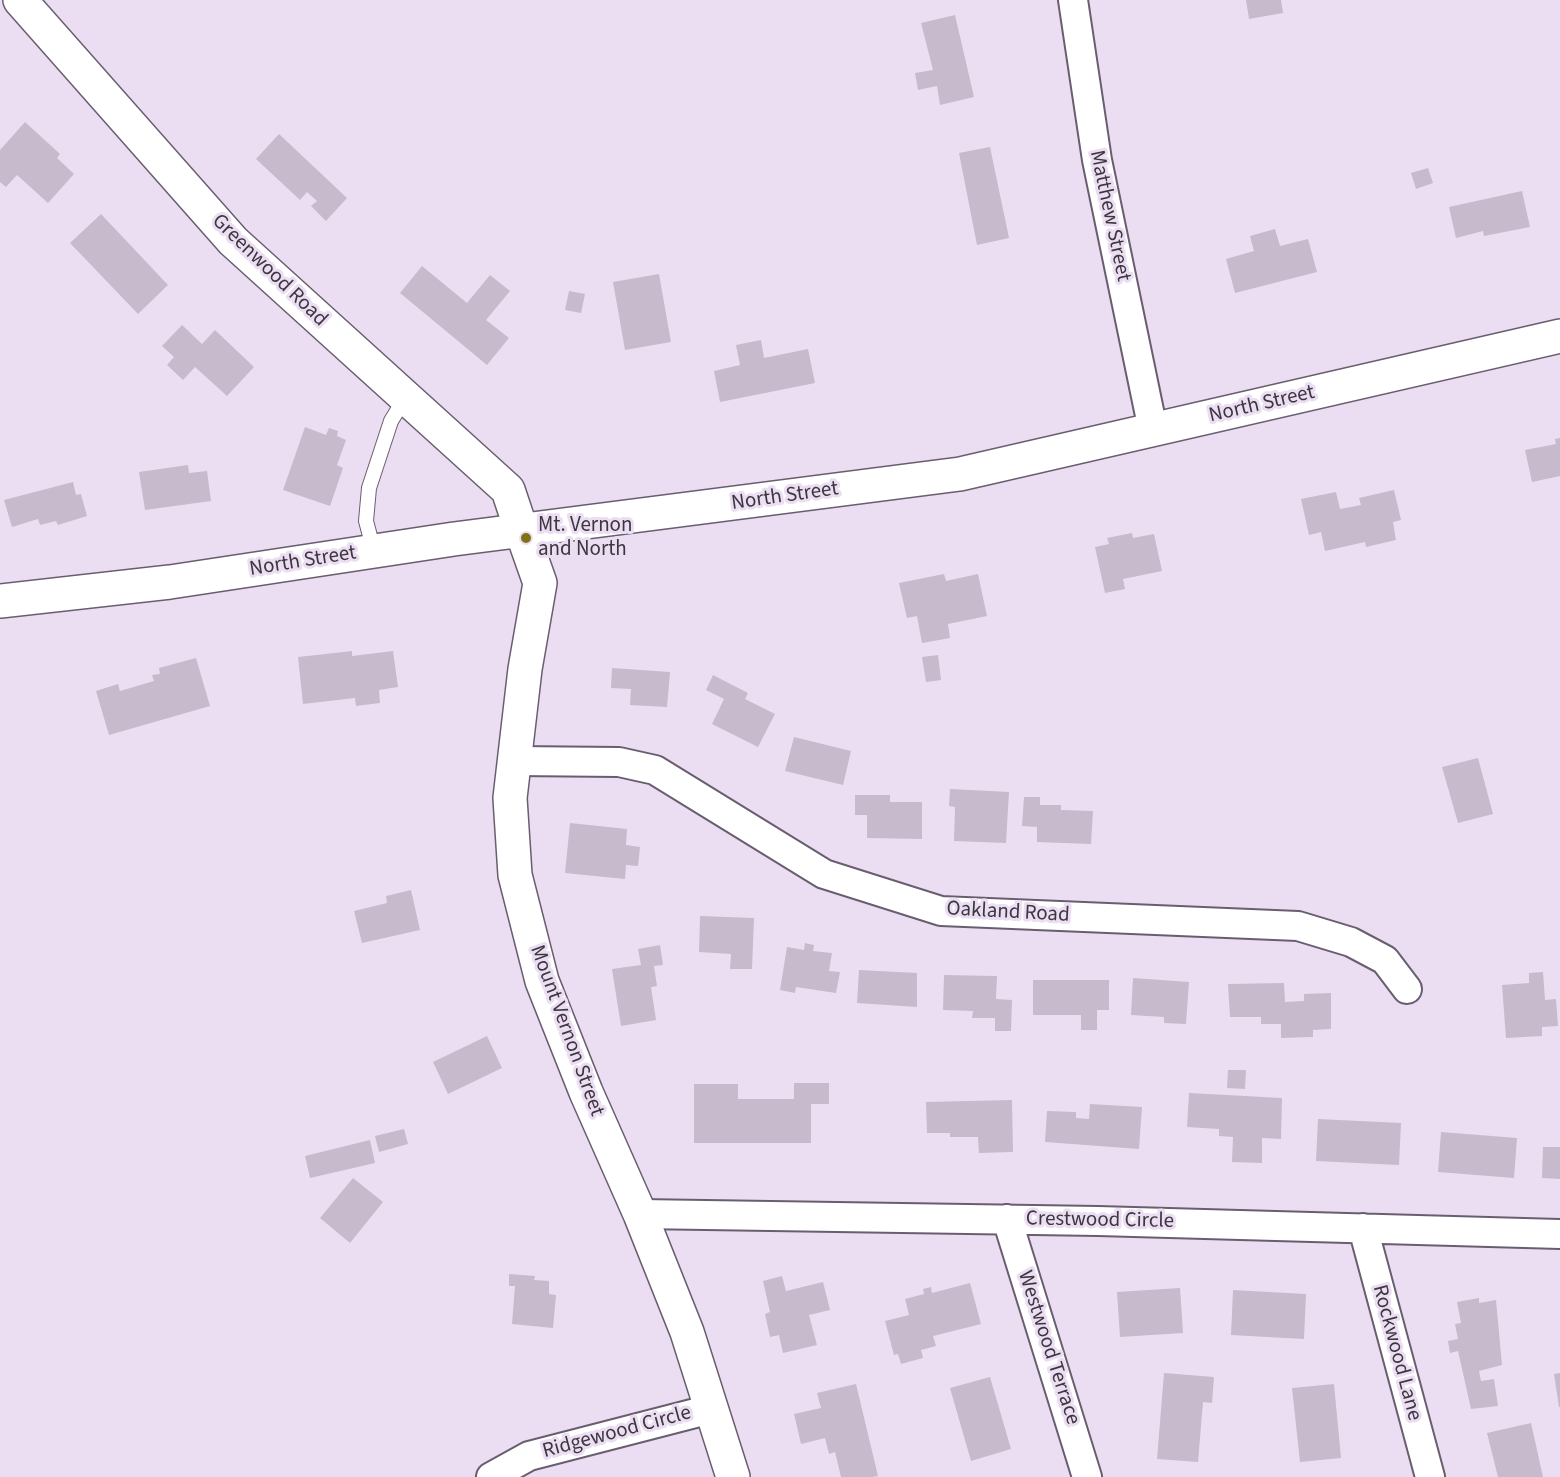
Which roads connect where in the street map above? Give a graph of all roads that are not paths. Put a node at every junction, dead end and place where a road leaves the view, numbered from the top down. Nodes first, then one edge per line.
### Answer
1 (20, 0) edge
2 (1073, 0) edge
3 (1560, 336) edge
4 (405, 398) junction
5 (1153, 430) junction
6 (522, 532) junction
7 (374, 551) junction
8 (0, 601) edge
9 (515, 761) junction
10 (1407, 989) dead end
11 (639, 1214) junction
12 (1007, 1219) junction
13 (1363, 1228) junction
14 (1560, 1234) edge
15 (711, 1409) junction
16 (491, 1477) edge
17 (733, 1477) edge
18 (1087, 1477) edge
19 (1430, 1477) edge

1 - 4 main road, Greenwood Road
2 - 5 street, Matthew Street
3 - 5 main road, North Street
4 - 6 main road, Greenwood Road
4 - 7 lane
5 - 6 main road, North Street
6 - 7 main road, North Street
6 - 9 main road, Mount Vernon Street
7 - 8 main road, North Street
9 - 10 street, Oakland Road
9 - 11 main road, Mount Vernon Street
11 - 12 street, Crestwood Circle
11 - 15 main road, Mount Vernon Street
12 - 13 street, Crestwood Circle
12 - 18 street, Westwood Terrace
13 - 14 street, Crestwood Circle
13 - 19 street, Rockwood Lane
15 - 16 street, Ridgewood Circle
15 - 17 main road, Mount Vernon Street

